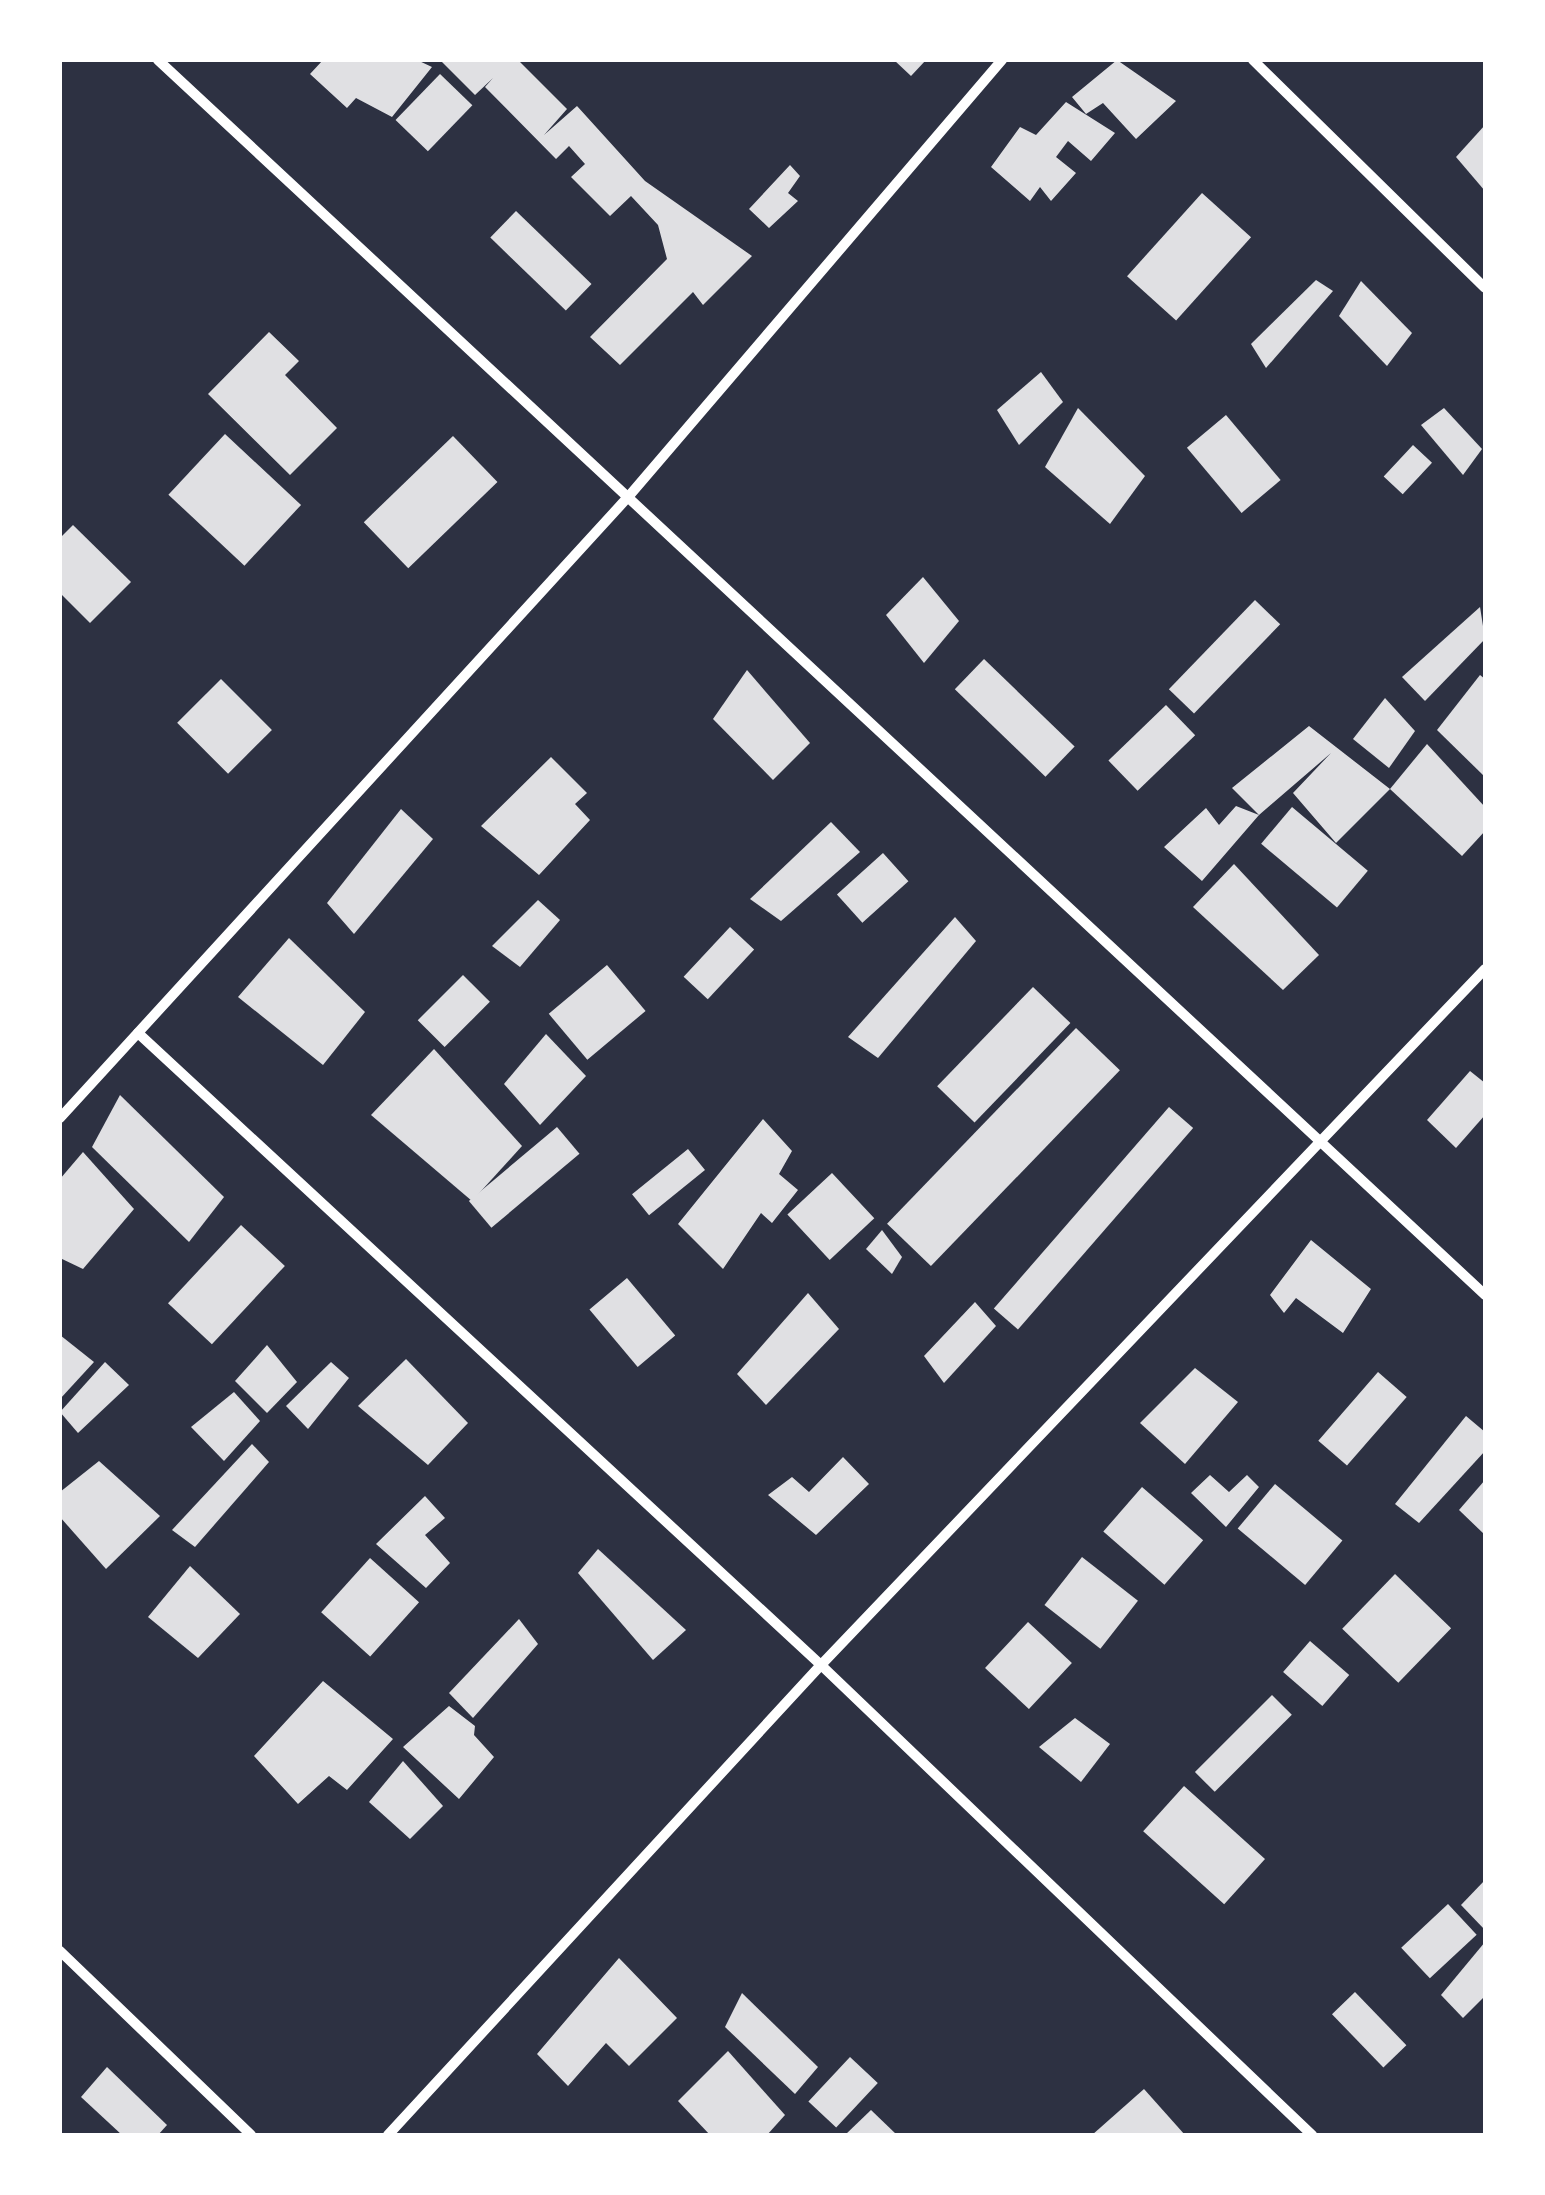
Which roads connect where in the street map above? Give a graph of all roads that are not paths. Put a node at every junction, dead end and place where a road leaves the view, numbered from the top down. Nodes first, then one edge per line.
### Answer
1 (158, 60) edge
2 (1002, 60) edge
3 (1252, 60) edge
4 (1485, 288) edge
5 (629, 496) junction
6 (1485, 969) edge
7 (138, 1033) junction
8 (60, 1118) edge
9 (1325, 1140) junction
10 (1485, 1295) edge
11 (822, 1665) junction
12 (60, 1951) edge
13 (250, 2135) edge
14 (388, 2135) edge
15 (1312, 2135) edge

1 - 5 street
2 - 5 street
3 - 4 street
5 - 7 street
5 - 9 street
6 - 9 street
7 - 8 street
7 - 11 street
9 - 10 street
9 - 11 street
11 - 14 street
11 - 15 street
12 - 13 street

